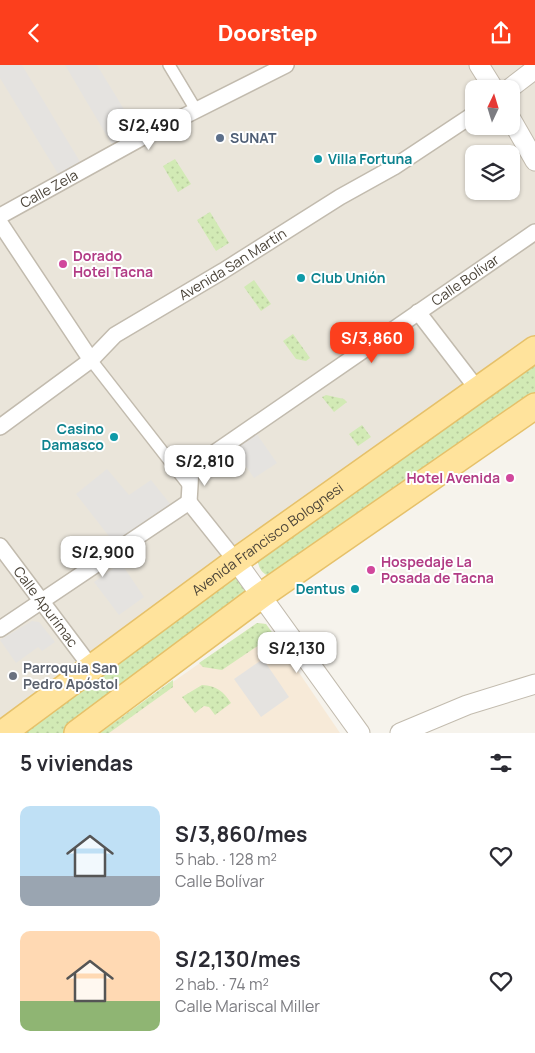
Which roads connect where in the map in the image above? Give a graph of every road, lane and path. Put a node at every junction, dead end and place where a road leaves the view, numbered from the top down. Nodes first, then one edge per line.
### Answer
1 (169, 65) edge
2 (286, 65) edge
3 (479, 65) edge
4 (535, 69) edge
5 (488, 80) edge
6 (520, 81) edge
7 (196, 110) junction
8 (465, 121) edge
9 (520, 135) edge
10 (535, 161) edge
11 (0, 215) edge
12 (0, 223) edge
13 (535, 232) edge
14 (418, 312) junction
15 (535, 349) edge
16 (91, 360) junction
17 (478, 390) junction
18 (535, 406) edge
19 (0, 427) edge
20 (190, 487) junction
21 (189, 502) junction
22 (0, 546) edge
23 (236, 561) junction
24 (262, 595) junction
25 (42, 601) junction
26 (0, 629) edge
27 (91, 667) junction
28 (535, 684) edge
29 (3, 733) edge
30 (77, 733) edge
31 (360, 733) edge
32 (400, 733) edge

1 - 7 street
2 - 7 street, Calle Zela
3 - 5 street
4 - 6 street
7 - 11 street, Calle Zela
8 - 16 street, Avenida San Martín
9 - 10 street
12 - 16 street
13 - 14 street, Calle Bolívar
14 - 17 street
14 - 20 street, Calle Bolívar
15 - 17 main road, Avenida Francisco Bolognesi
16 - 19 street, Avenida San Martín
16 - 20 street
17 - 23 main road, Avenida Francisco Bolognesi
18 - 24 main road
20 - 21 street, Calle Bolívar
21 - 23 street
21 - 25 street
22 - 25 street, Calle Apurímac
23 - 24 street
23 - 27 main road, Avenida Francisco Bolognesi
24 - 30 main road
24 - 31 street
25 - 26 street
25 - 27 street, Calle Apurímac
27 - 29 main road, Avenida Francisco Bolognesi
28 - 32 street

